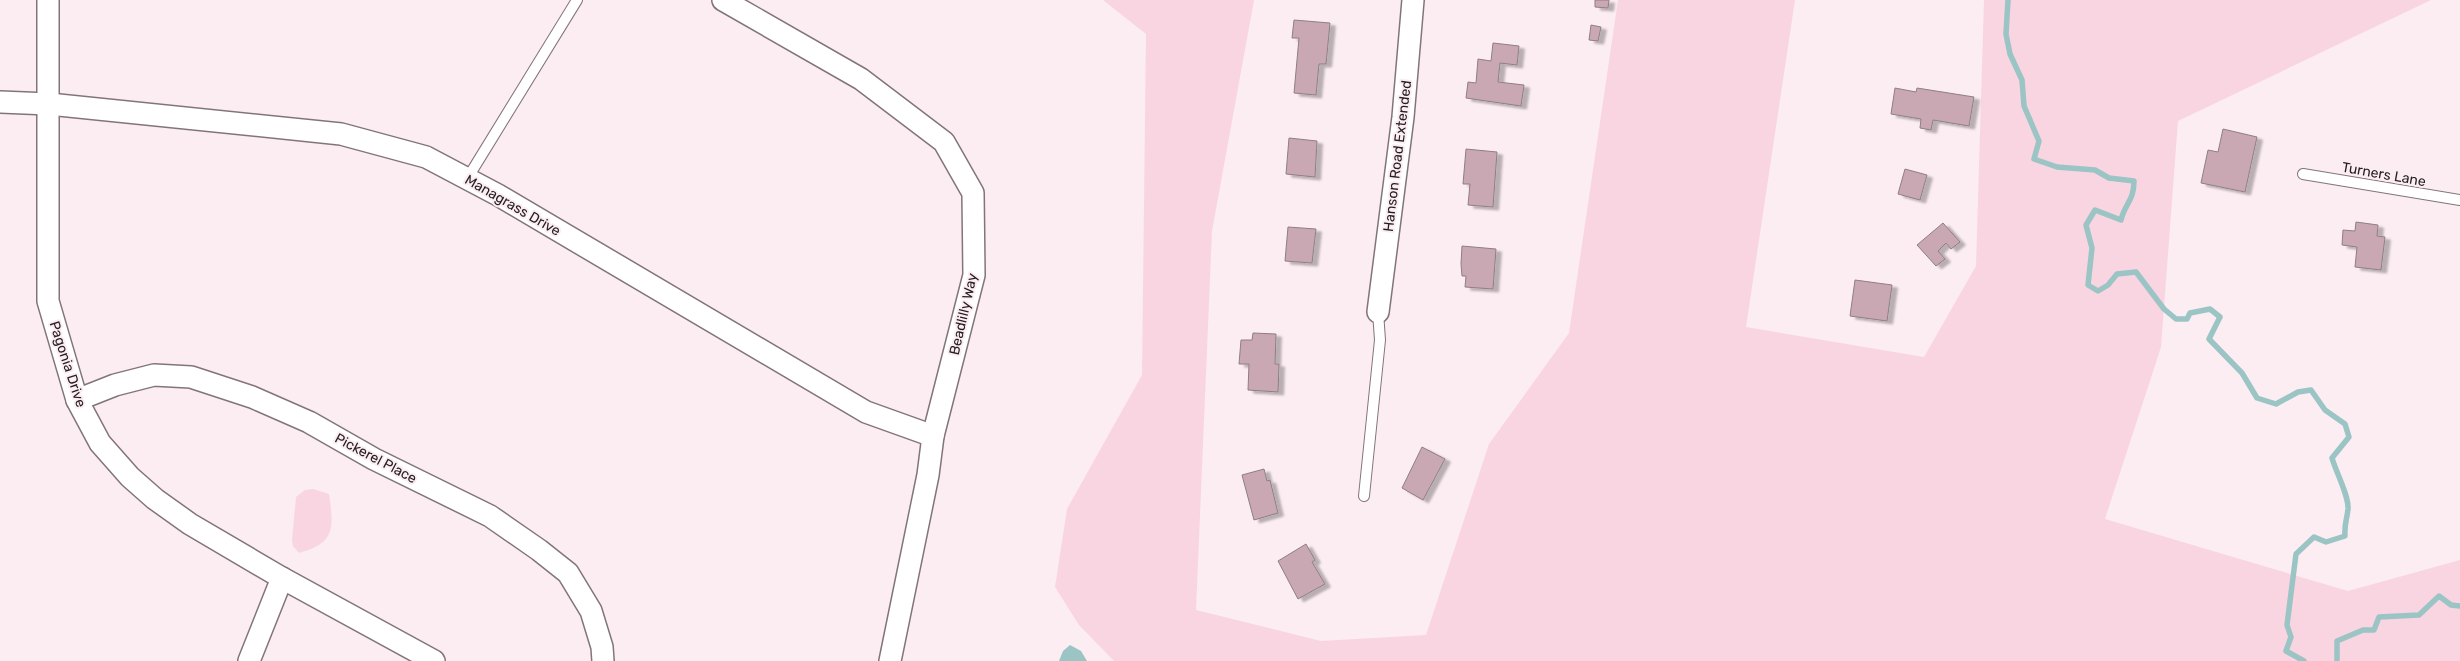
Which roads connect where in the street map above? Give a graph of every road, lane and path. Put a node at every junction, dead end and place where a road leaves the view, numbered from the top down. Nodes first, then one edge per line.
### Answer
1 (48, 0) edge
2 (577, 0) edge
3 (723, 0) edge
4 (1413, 0) edge
5 (0, 102) edge
6 (49, 104) junction
7 (2303, 174) dead end
8 (467, 179) junction
9 (2460, 200) edge
10 (1378, 312) joint
11 (76, 400) junction
12 (933, 436) junction
13 (1364, 496) dead end
14 (282, 578) junction
15 (249, 661) edge
16 (434, 661) edge
17 (603, 661) edge
18 (890, 661) edge

1 - 6 street, Pagonia Drive
2 - 8 lane
3 - 12 street, Beadlilly Way
4 - 10 street, Hanson Road Extended
5 - 6 street, Managrass Drive
6 - 8 street, Managrass Drive
6 - 11 street, Pagonia Drive
7 - 9 lane, Turners Lane
8 - 12 street, Managrass Drive
10 - 13 lane
11 - 14 street, Pagonia Drive
11 - 17 street, Pickerel Place
12 - 18 street, Beadlilly Way
14 - 15 street
14 - 16 street, Pagonia Drive

